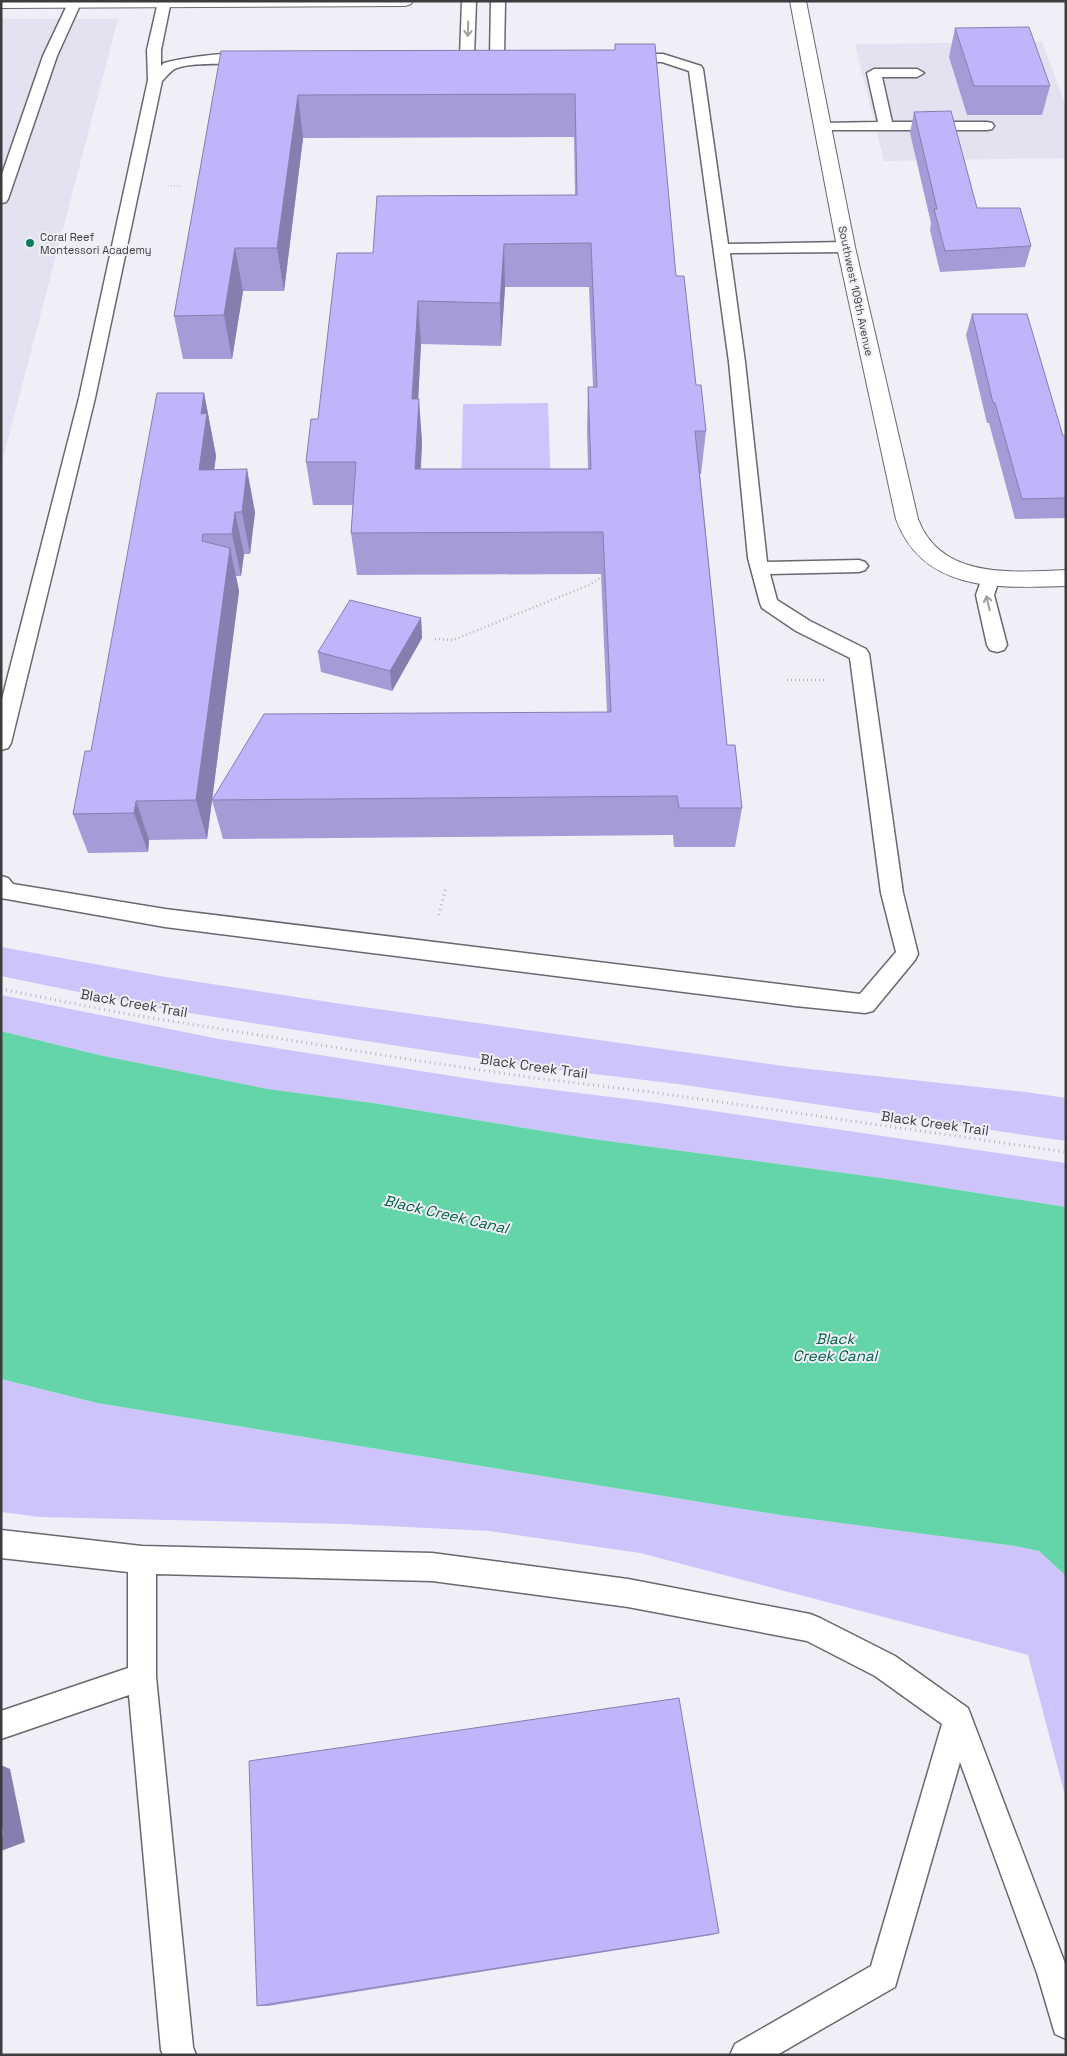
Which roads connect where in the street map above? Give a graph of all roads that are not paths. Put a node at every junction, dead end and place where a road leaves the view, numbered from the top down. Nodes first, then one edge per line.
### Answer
1 (405, 1) edge
2 (469, 1) edge
3 (498, 1) edge
4 (798, 1) edge
5 (165, 2) edge
6 (324, 2) edge
7 (1, 3) edge
8 (74, 3) junction
9 (448, 57) edge
10 (467, 57) junction
11 (605, 58) edge
12 (262, 59) edge
13 (917, 73) dead end
14 (155, 80) junction
15 (823, 126) junction
16 (886, 126) junction
17 (987, 126) dead end
18 (1, 199) edge
19 (846, 248) junction
20 (720, 249) junction
21 (859, 566) dead end
22 (760, 568) junction
23 (991, 577) junction
24 (1066, 578) edge
25 (995, 637) dead end
26 (1, 743) edge
27 (1, 884) edge
28 (1, 1544) edge
29 (142, 1560) junction
30 (142, 1677) junction
31 (958, 1718) junction
32 (1, 1725) edge
33 (1066, 2024) edge
34 (180, 2055) edge
35 (746, 2055) edge

1 - 6 street
2 -> 10 lane
3 - 10 lane
4 - 15 street, Southwest 109th Avenue
5 - 6 street
5 - 8 street
5 - 14 lane
7 - 8 street
8 - 18 lane
9 - 10 lane
11 - 20 lane
12 - 14 lane
13 - 16 lane
14 - 26 lane
15 - 16 lane
15 - 19 street, Southwest 109th Avenue
16 - 17 lane
19 - 20 lane
19 - 23 street, Southwest 109th Avenue
20 - 22 lane
21 - 22 lane
22 - 27 lane
23 - 24 street, Southwest 109th Avenue
25 -> 23 lane
28 - 29 lane
29 - 30 lane
29 - 31 lane
30 - 32 lane
30 - 34 lane
31 - 33 lane
31 - 35 lane

